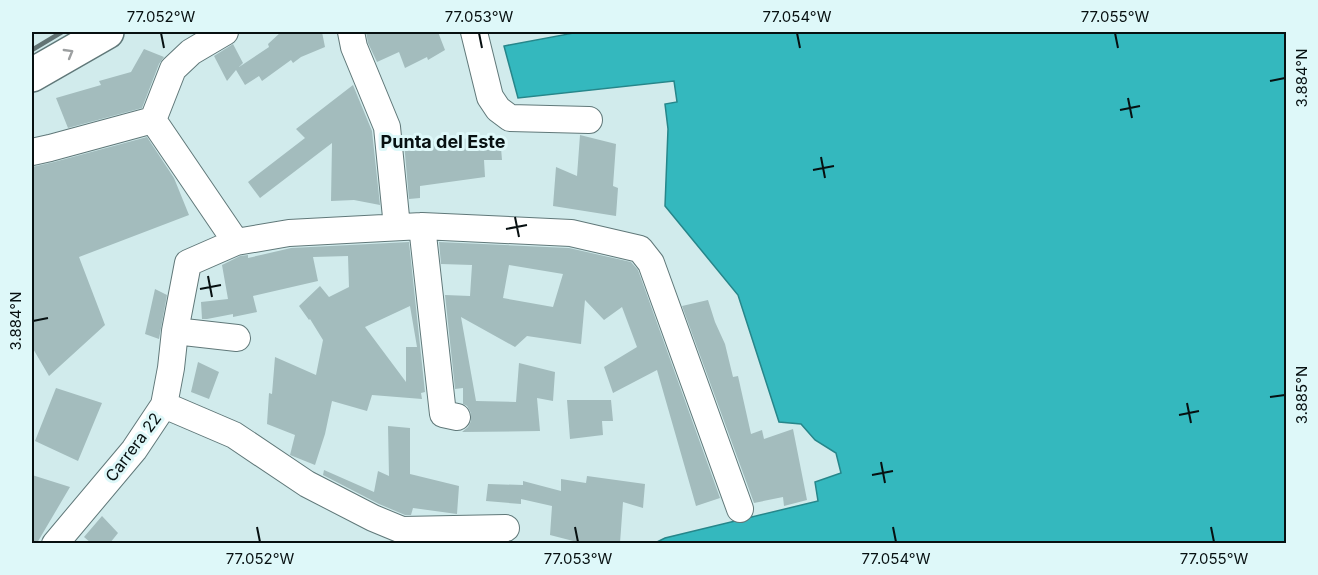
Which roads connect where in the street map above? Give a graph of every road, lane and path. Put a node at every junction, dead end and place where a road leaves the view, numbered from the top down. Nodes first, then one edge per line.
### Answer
1 (107, 32) edge
2 (225, 32) edge
3 (351, 32) edge
4 (474, 32) edge
5 (32, 75) edge
6 (153, 120) junction
7 (589, 120) dead end
8 (32, 152) edge
9 (410, 226) junction
10 (236, 242) junction
11 (175, 331) junction
12 (237, 338) dead end
13 (164, 405) junction
14 (457, 417) dead end
15 (740, 509) dead end
16 (506, 528) dead end
17 (55, 543) edge

5 -> 1 highway
2 - 6 street
3 - 9 street
4 - 7 street
6 - 8 street
6 - 10 street
9 - 10 street
9 - 14 street
9 - 15 street
10 - 11 street, Carrera 22
11 - 12 street
11 - 13 street, Carrera 22
13 - 16 street
13 - 17 street, Carrera 22

